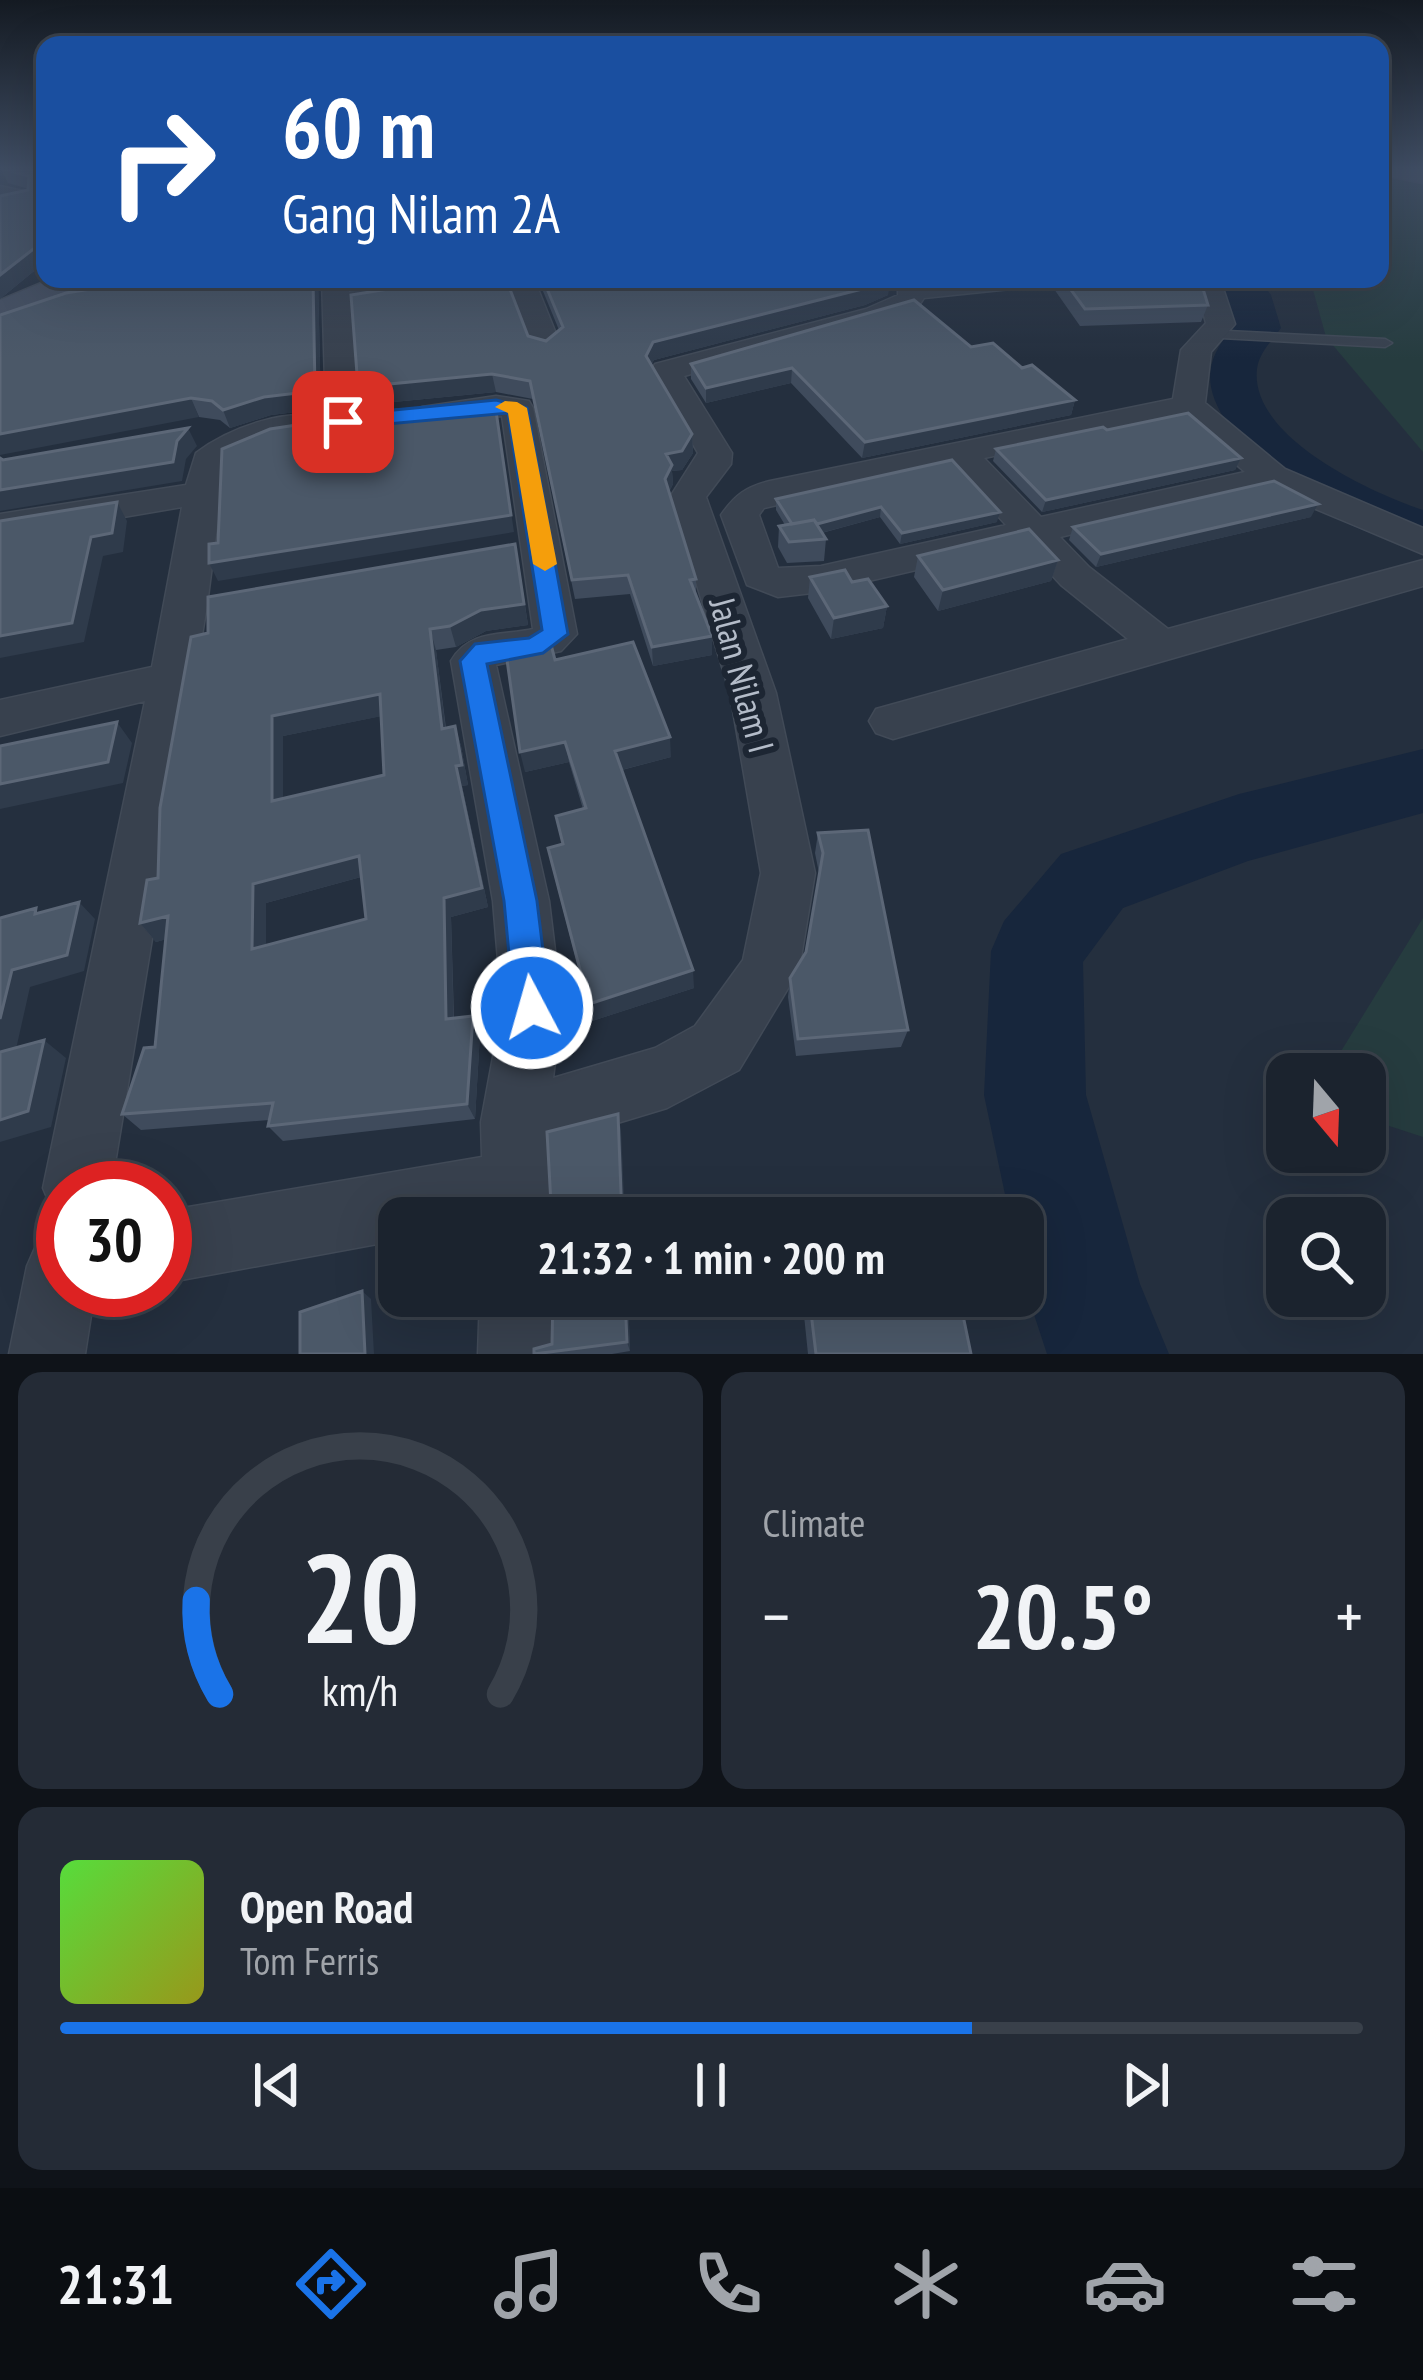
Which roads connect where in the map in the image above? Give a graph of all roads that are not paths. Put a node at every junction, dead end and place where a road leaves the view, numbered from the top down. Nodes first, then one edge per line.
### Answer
1 (53, 288) edge
2 (524, 288) edge
3 (912, 288) edge
4 (1210, 288) edge
5 (336, 290) edge
6 (0, 314) edge
7 (1220, 337) junction
8 (1385, 344) dead end
9 (546, 346) edge
10 (1188, 406) junction
11 (343, 422) junction
12 (957, 451) junction
13 (1271, 477) junction
14 (203, 493) junction
15 (0, 526) edge
16 (1029, 532) junction
17 (1423, 542) edge
18 (542, 544) junction
19 (496, 552) edge
20 (1423, 574) edge
21 (1159, 646) junction
22 (170, 680) junction
23 (0, 718) edge
24 (893, 721) dead end
25 (82, 1161) edge
26 (516, 1175) edge
27 (192, 1241) edge
28 (54, 1317) edge
29 (517, 1317) edge
30 (47, 1354) edge
31 (516, 1354) edge

1 - 6 street
2 - 9 street
3 - 26 street, Jalan Nilam I
4 - 7 street
5 - 11 street
7 - 8 lane
7 - 10 street
10 - 12 street
10 - 13 street
11 - 14 street
11 - 18 street
12 - 16 street
12 - 16 street
13 - 16 street
13 - 17 street
14 - 15 street
14 - 22 street
16 - 21 street
18 - 19 street
18 - 26 street
20 - 21 street
21 - 24 street
22 - 23 street
22 - 25 street
26 - 27 street
28 - 30 street
29 - 31 street

